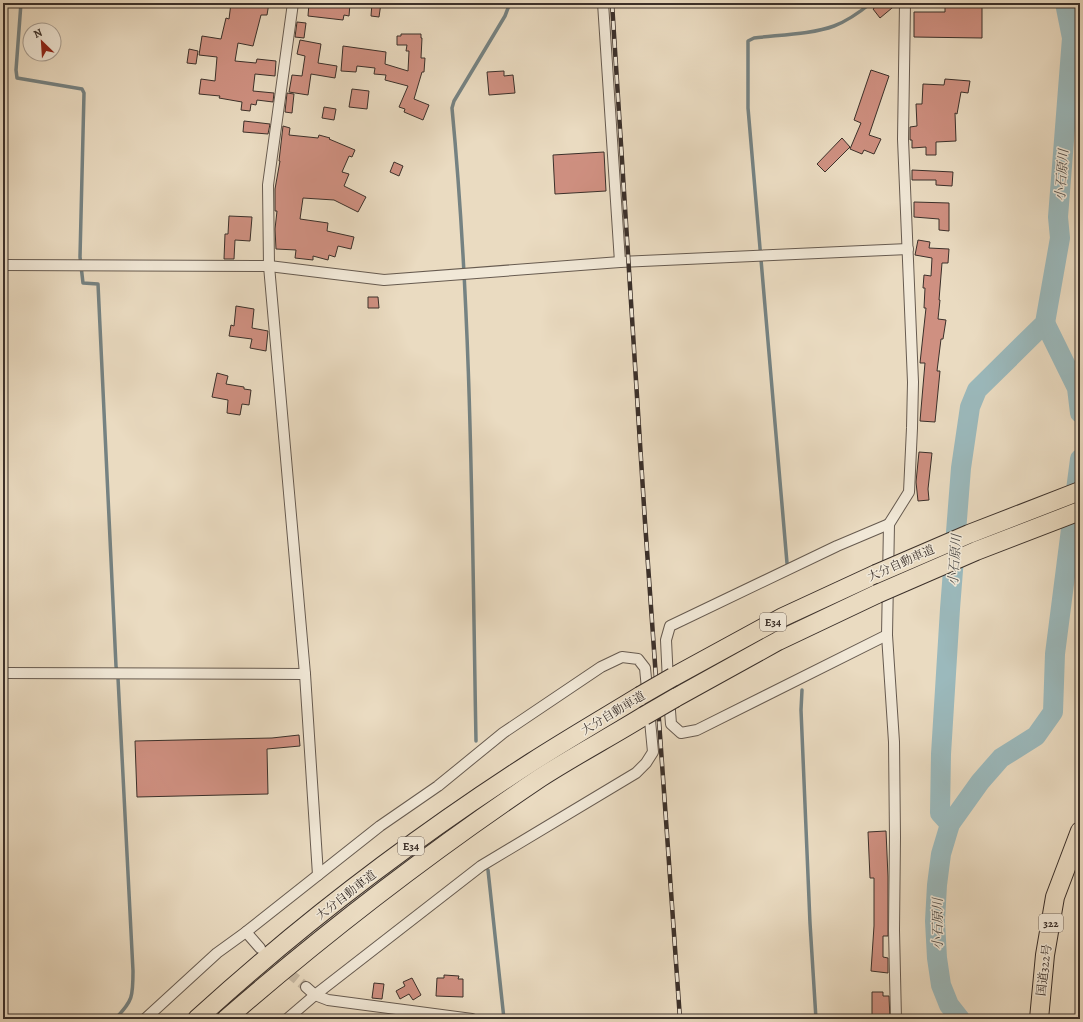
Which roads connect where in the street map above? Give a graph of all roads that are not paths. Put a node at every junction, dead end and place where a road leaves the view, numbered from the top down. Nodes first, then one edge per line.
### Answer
1 (293, 3) edge
2 (603, 3) edge
3 (905, 3) edge
4 (908, 249) junction
5 (620, 262) junction
6 (3, 265) edge
7 (269, 266) junction
8 (1080, 491) edge
9 (1080, 511) edge
10 (889, 524) junction
11 (887, 634) junction
12 (3, 674) edge
13 (305, 674) junction
14 (1080, 831) edge
15 (318, 875) junction
16 (246, 932) junction
17 (260, 948) tunnel mouth
18 (306, 987) tunnel mouth
19 (315, 995) junction
20 (145, 1019) edge
21 (197, 1019) edge
22 (226, 1019) edge
23 (287, 1019) edge
24 (472, 1019) edge
25 (896, 1019) edge
26 (1039, 1019) edge

1 - 7 street
2 - 5 street
3 - 4 street
4 - 5 street
4 - 10 street
5 - 7 street
6 - 7 street
7 - 13 street
8 - 21 highway, 大分自動車道 / E34, bridge
9 - 22 highway, 大分自動車道 / E34, bridge
10 - 11 street
10 - 11 street
11 - 25 street
12 - 13 street
13 - 15 street
14 - 26 highway, 国道322号 / 322
15 - 16 street
15 - 19 street
16 - 17 street
16 - 20 street
18 - 19 street
19 - 23 street
19 - 24 street

